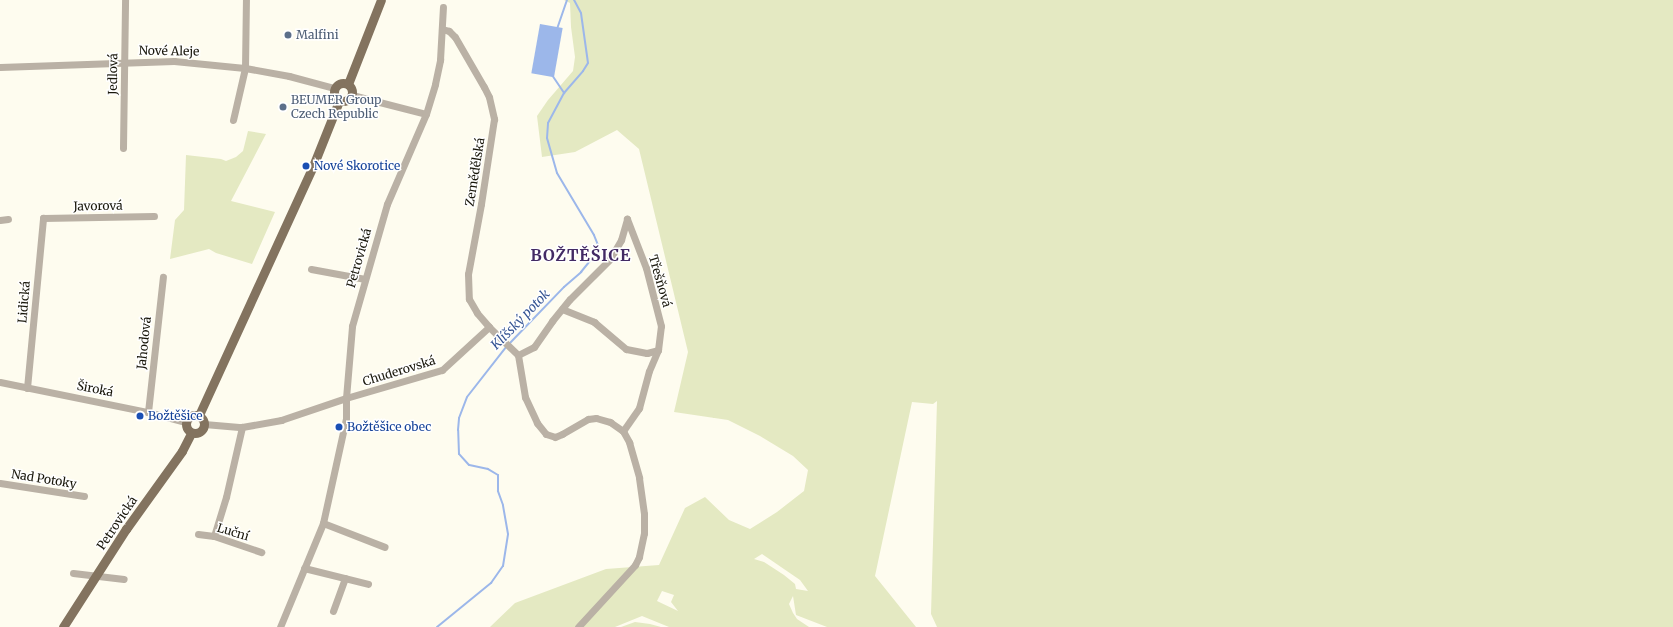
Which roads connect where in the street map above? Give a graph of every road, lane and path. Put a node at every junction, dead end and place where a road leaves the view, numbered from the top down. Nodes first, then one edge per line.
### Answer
1 (125, 0) edge
2 (246, 0) edge
3 (381, 0) edge
4 (443, 7) dead end
5 (442, 29) junction
6 (124, 61) junction
7 (0, 67) edge
8 (245, 68) junction
9 (348, 84) junction
10 (334, 88) junction
11 (352, 95) junction
12 (339, 101) junction
13 (426, 114) junction
14 (233, 120) dead end
15 (123, 148) dead end
16 (154, 216) dead end
17 (43, 218) joint
18 (8, 219) dead end
19 (0, 220) edge
20 (311, 270) dead end
21 (163, 277) dead end
22 (365, 279) junction
23 (562, 309) junction
24 (489, 327) junction
25 (658, 350) junction
26 (518, 355) junction
27 (0, 382) edge
28 (27, 388) junction
29 (346, 398) junction
30 (148, 412) junction
31 (199, 415) junction
32 (185, 422) junction
33 (204, 424) junction
34 (242, 427) junction
35 (623, 431) junction
36 (191, 433) junction
37 (0, 483) edge
38 (84, 496) dead end
39 (323, 523) junction
40 (198, 534) dead end
41 (214, 536) junction
42 (385, 547) dead end
43 (261, 552) dead end
44 (304, 568) junction
45 (72, 573) dead end
46 (345, 578) junction
47 (124, 579) dead end
48 (368, 584) dead end
49 (334, 611) dead end
50 (63, 627) edge
51 (280, 627) edge
52 (578, 627) edge

1 - 6 street, Jedlová
2 - 8 street
3 - 9 main road
4 - 5 street, Petrovická
5 - 13 street, Petrovická
5 - 24 street, Zemědělská
6 - 7 street, Nové Aleje
6 - 8 street, Nové Aleje
6 - 15 street, Jedlová
8 - 10 street, Nové Aleje
8 - 14 street
9 - 10 main road
9 - 11 main road
10 - 12 main road
11 - 12 main road
11 - 13 street
12 - 31 main road
13 - 22 street, Petrovická
16 - 17 street, Javorová
17 - 28 street, Lidická
18 - 19 street
20 - 22 street
21 - 30 street, Jahodová
22 - 29 street, Petrovická
23 - 25 street
23 - 25 street, Třešňová
23 - 26 street
24 - 26 street
24 - 29 street, Chuderovská
25 - 35 street, Třešňová
26 - 35 street
27 - 28 street, Široká
28 - 30 street, Široká
29 - 34 street
29 - 39 street, Petrovická
30 - 32 street, Široká
31 - 32 main road
31 - 33 main road
32 - 36 main road
33 - 34 street
33 - 36 main road
34 - 41 street
35 - 52 street
36 - 50 main road, Petrovická
37 - 38 street, Nad Potoky
39 - 42 street
39 - 44 street, Petrovická
40 - 41 street, Luční
41 - 43 street, Luční
44 - 46 street
44 - 51 street, Petrovická
45 - 47 street
46 - 48 street
46 - 49 street

